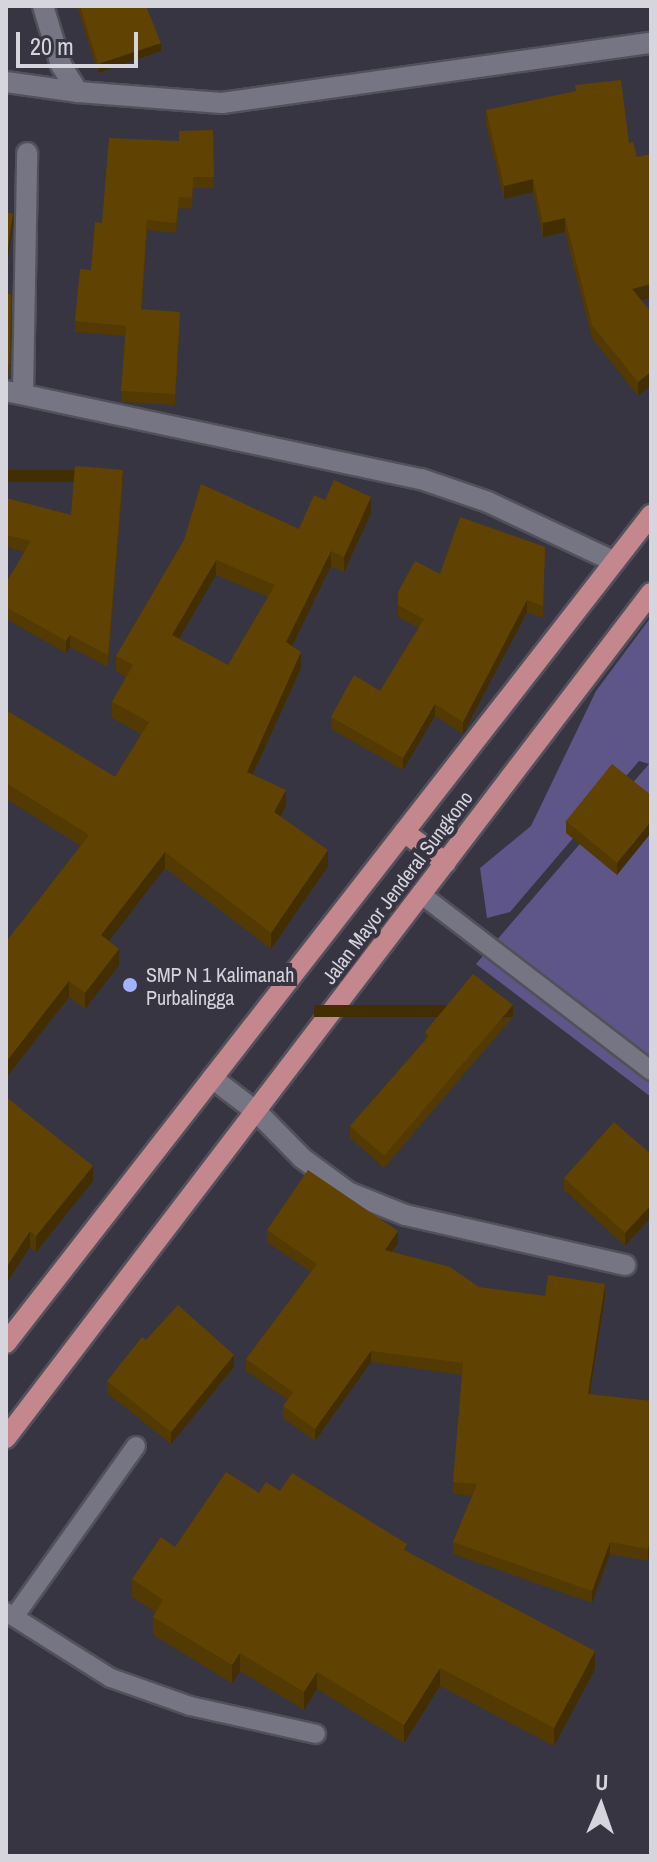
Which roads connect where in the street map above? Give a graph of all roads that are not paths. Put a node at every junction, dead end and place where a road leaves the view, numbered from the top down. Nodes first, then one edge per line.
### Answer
1 (43, 6) edge
2 (651, 43) edge
3 (6, 82) edge
4 (78, 92) junction
5 (27, 153) dead end
6 (14, 392) edge
7 (651, 515) edge
8 (615, 562) junction
9 (651, 593) edge
10 (404, 832) junction
11 (446, 863) junction
12 (422, 895) junction
13 (651, 1071) edge
14 (212, 1078) junction
15 (258, 1113) junction
16 (625, 1265) dead end
17 (6, 1343) edge
18 (6, 1438) edge
19 (136, 1446) dead end
20 (10, 1615) edge
21 (316, 1734) dead end

1 - 4 street
2 - 4 street
3 - 4 street
5 - 6 street
6 - 8 street
7 - 8 main road, Jalan Mayor Jenderal Sungkono
8 - 10 main road, Jalan Mayor Jenderal Sungkono
9 - 11 main road, Jalan Mayor Jenderal Sungkono
10 - 11 main road
10 - 14 main road, Jalan Mayor Jenderal Sungkono
11 - 12 main road, Jalan Mayor Jenderal Sungkono
12 - 13 lane
12 - 15 main road, Jalan Mayor Jenderal Sungkono
14 - 15 street
14 - 17 main road, Jalan Mayor Jenderal Sungkono
15 - 16 street
15 - 18 main road, Jalan Mayor Jenderal Sungkono
19 - 20 lane
20 - 21 lane

